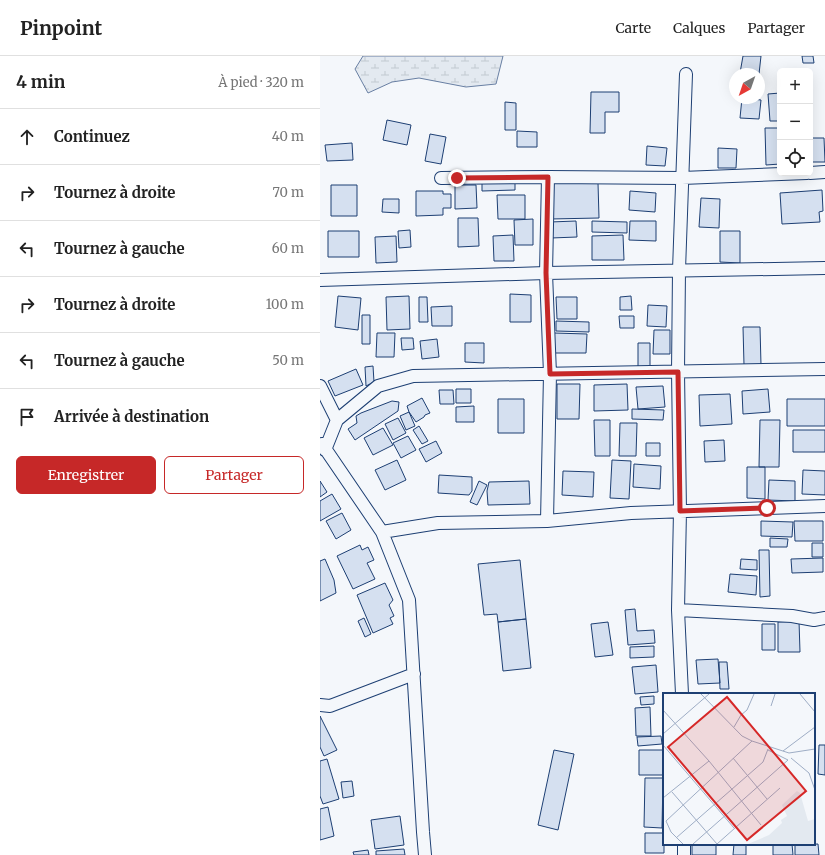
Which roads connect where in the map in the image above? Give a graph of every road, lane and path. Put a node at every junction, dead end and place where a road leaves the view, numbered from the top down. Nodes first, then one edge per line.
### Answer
1 (686, 74) dead end
2 (825, 172) edge
3 (813, 173) edge
4 (777, 174) edge
5 (548, 177) junction
6 (442, 178) dead end
7 (682, 178) junction
8 (825, 268) edge
9 (679, 270) junction
10 (546, 273) junction
11 (320, 280) edge
12 (825, 369) edge
13 (678, 372) junction
14 (550, 374) junction
15 (320, 386) edge
16 (337, 420) junction
17 (322, 445) edge
18 (825, 506) edge
19 (680, 511) junction
20 (547, 521) junction
21 (382, 532) junction
22 (678, 610) junction
23 (825, 618) edge
24 (414, 674) junction
25 (682, 693) edge
26 (320, 706) edge
27 (425, 855) edge

1 - 7 street
2 - 3 street
4 - 7 street
5 - 6 street
5 - 7 street
5 - 10 street
7 - 9 street
8 - 9 street
9 - 10 street
9 - 13 street
10 - 11 street
10 - 14 street
12 - 13 street
13 - 14 street
13 - 19 street
14 - 16 street
14 - 20 street
15 - 16 street
16 - 17 street
17 - 21 street
18 - 19 street
19 - 20 street
19 - 22 street
20 - 21 street
21 - 24 street
22 - 23 street
22 - 25 street
24 - 26 street
24 - 27 street

